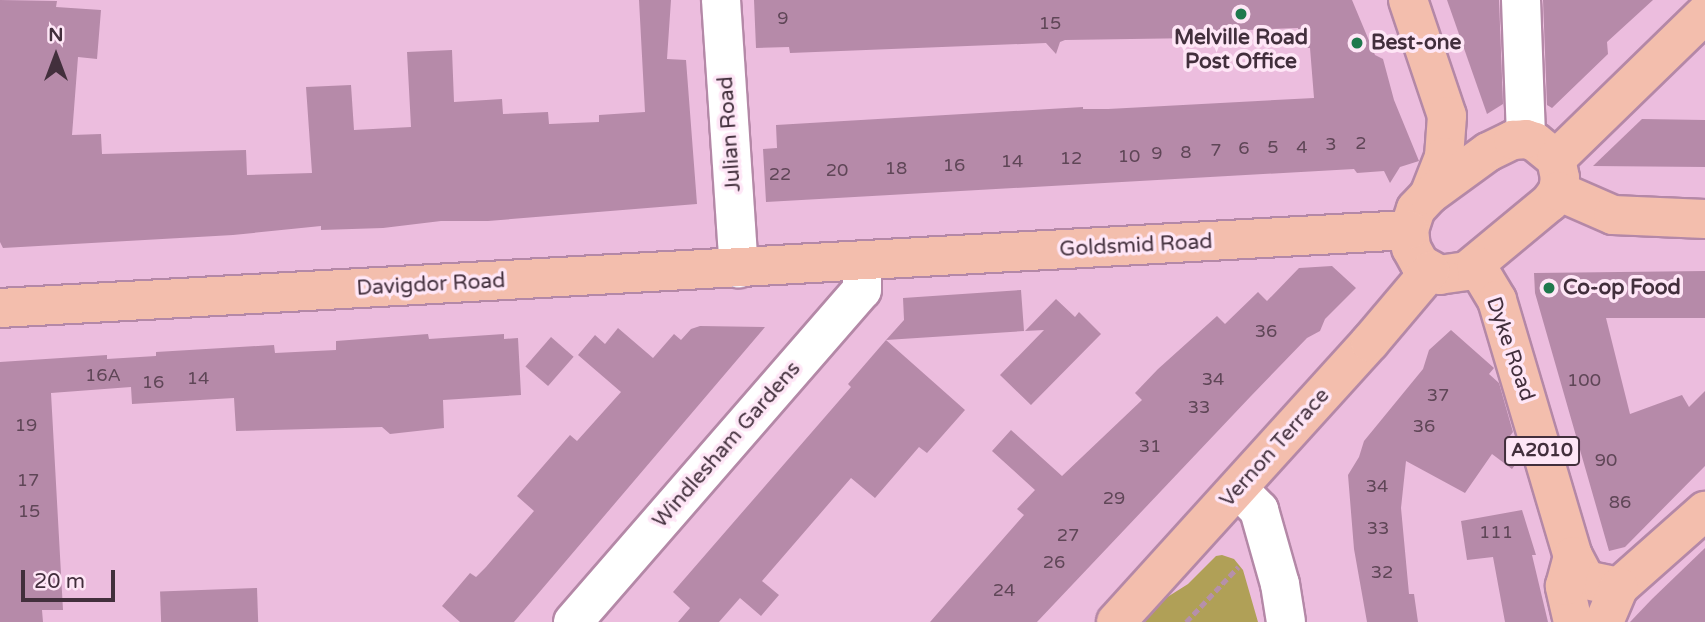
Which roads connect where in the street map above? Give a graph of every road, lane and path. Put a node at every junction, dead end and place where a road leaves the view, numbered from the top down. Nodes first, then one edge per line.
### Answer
1 (721, 0) edge
2 (1408, 0) edge
3 (1521, 0) edge
4 (1705, 14) edge
5 (1447, 116) junction
6 (1535, 159) junction
7 (1429, 195) junction
8 (1705, 219) edge
9 (1409, 230) junction
10 (863, 261) junction
11 (1476, 265) junction
12 (739, 268) junction
13 (1430, 271) junction
14 (0, 308) edge
15 (1238, 489) junction
16 (1705, 511) edge
17 (1266, 537) junction
18 (1573, 556) junction
19 (1619, 587) junction
20 (573, 622) edge
21 (1116, 622) edge
22 (1186, 622) edge
23 (1286, 622) edge
24 (1573, 622) edge
25 (1604, 622) edge

1 - 12 street, Julian Road
2 - 5 main road
3 - 6 street
4 - 6 main road
5 - 6 main road
5 - 7 main road
6 - 7 main road
6 - 8 main road
6 - 11 main road
7 - 9 main road
9 - 10 main road, Goldsmid Road
9 - 13 main road
10 - 12 main road, Davigdor Road
10 - 20 street, Windlesham Gardens
11 - 13 main road
11 - 18 main road, Dyke Road / A2010
12 - 14 main road, Davigdor Road
13 - 15 main road, Vernon Terrace
15 - 17 street
15 - 21 main road, Vernon Terrace
16 - 19 main road
17 - 22 path
17 - 23 street
18 - 19 main road, Dyke Road / A2010
18 - 24 main road, Dyke Road
19 - 25 main road

